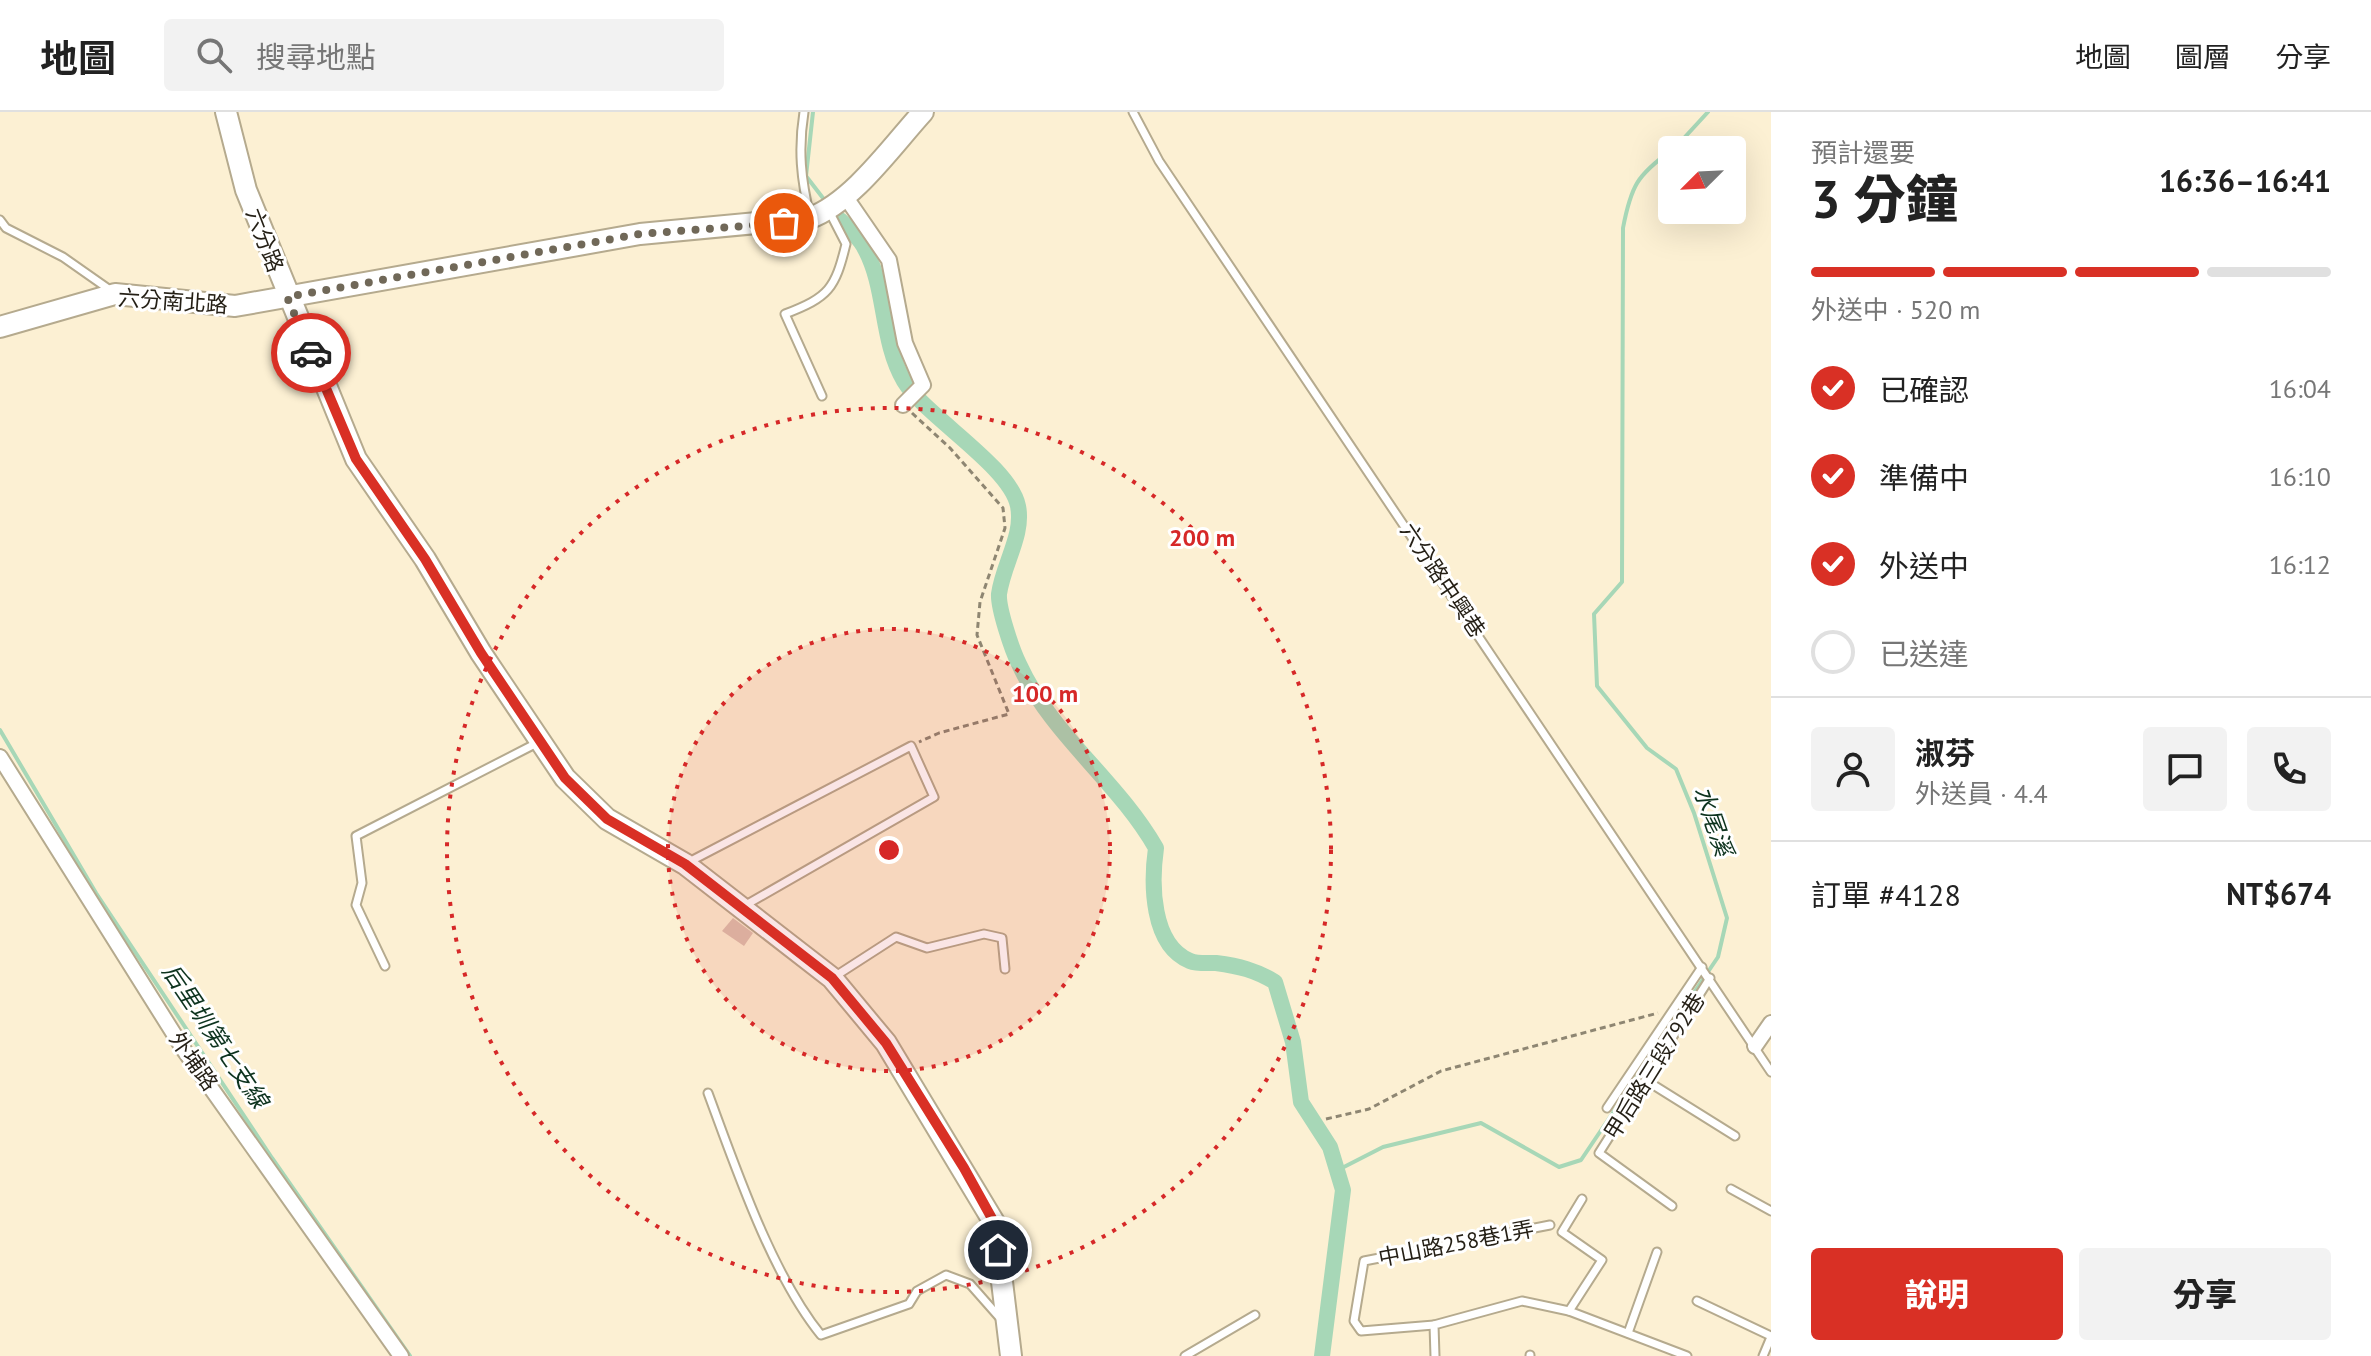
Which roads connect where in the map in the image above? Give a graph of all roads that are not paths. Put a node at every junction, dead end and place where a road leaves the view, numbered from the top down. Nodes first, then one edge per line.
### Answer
1 (226, 112) edge
2 (804, 112) edge
3 (923, 112) edge
4 (1133, 112) edge
5 (845, 196) junction
6 (820, 215) junction
7 (0, 220) edge
8 (115, 294) junction
9 (287, 297) junction
10 (0, 327) edge
11 (822, 396) dead end
12 (903, 405) road end
13 (539, 742) junction
14 (0, 757) edge
15 (685, 864) junction
16 (742, 907) junction
17 (385, 966) dead end
18 (1702, 967) junction
19 (1005, 969) dead end
20 (832, 978) junction
21 (1710, 978) junction
22 (1771, 1023) edge
23 (1755, 1046) junction
24 (1771, 1072) edge
25 (1647, 1081) junction
26 (708, 1093) dead end
27 (1607, 1108) dead end
28 (1735, 1136) dead end
29 (1731, 1189) dead end
30 (1582, 1199) dead end
31 (1672, 1206) dead end
32 (1771, 1211) edge
33 (1550, 1225) dead end
34 (1657, 1252) dead end
35 (1697, 1301) dead end
36 (1569, 1311) junction
37 (1255, 1315) dead end
38 (1434, 1325) junction
39 (1007, 1326) junction
40 (1628, 1333) junction
41 (1771, 1337) edge
42 (401, 1356) edge
43 (1011, 1356) edge
44 (1185, 1356) edge
45 (1435, 1356) edge
46 (1687, 1356) edge
47 (1763, 1356) edge

1 - 9 street, 六分路
2 - 6 lane
3 - 5 street
4 - 18 lane, 六分路中興巷
5 - 6 street
5 - 12 street
6 - 9 street, 六分南北路
6 - 11 lane
7 - 8 lane
8 - 9 street, 六分南北路
8 - 10 street, 六分南北路
9 - 13 street, 六分路
13 - 15 street, 六分路
13 - 17 lane
14 - 42 street, 外埔路
15 - 16 street, 六分路
15 - 16 lane
16 - 20 street, 六分路
18 - 21 lane, 六分路中興巷
18 - 27 lane
19 - 20 lane
20 - 39 street, 六分路
21 - 23 lane, 六分路中興巷
21 - 25 lane, 甲后路三段792巷
22 - 23 street
23 - 24 lane
25 - 28 lane
25 - 31 lane, 甲后路三段792巷
26 - 39 lane
29 - 32 lane
30 - 36 lane
33 - 38 lane, 中山路258巷1弄
34 - 40 lane
35 - 41 lane
36 - 38 lane
36 - 40 lane
37 - 44 lane
38 - 45 lane
39 - 43 street, 六分路
40 - 46 lane
41 - 47 lane

